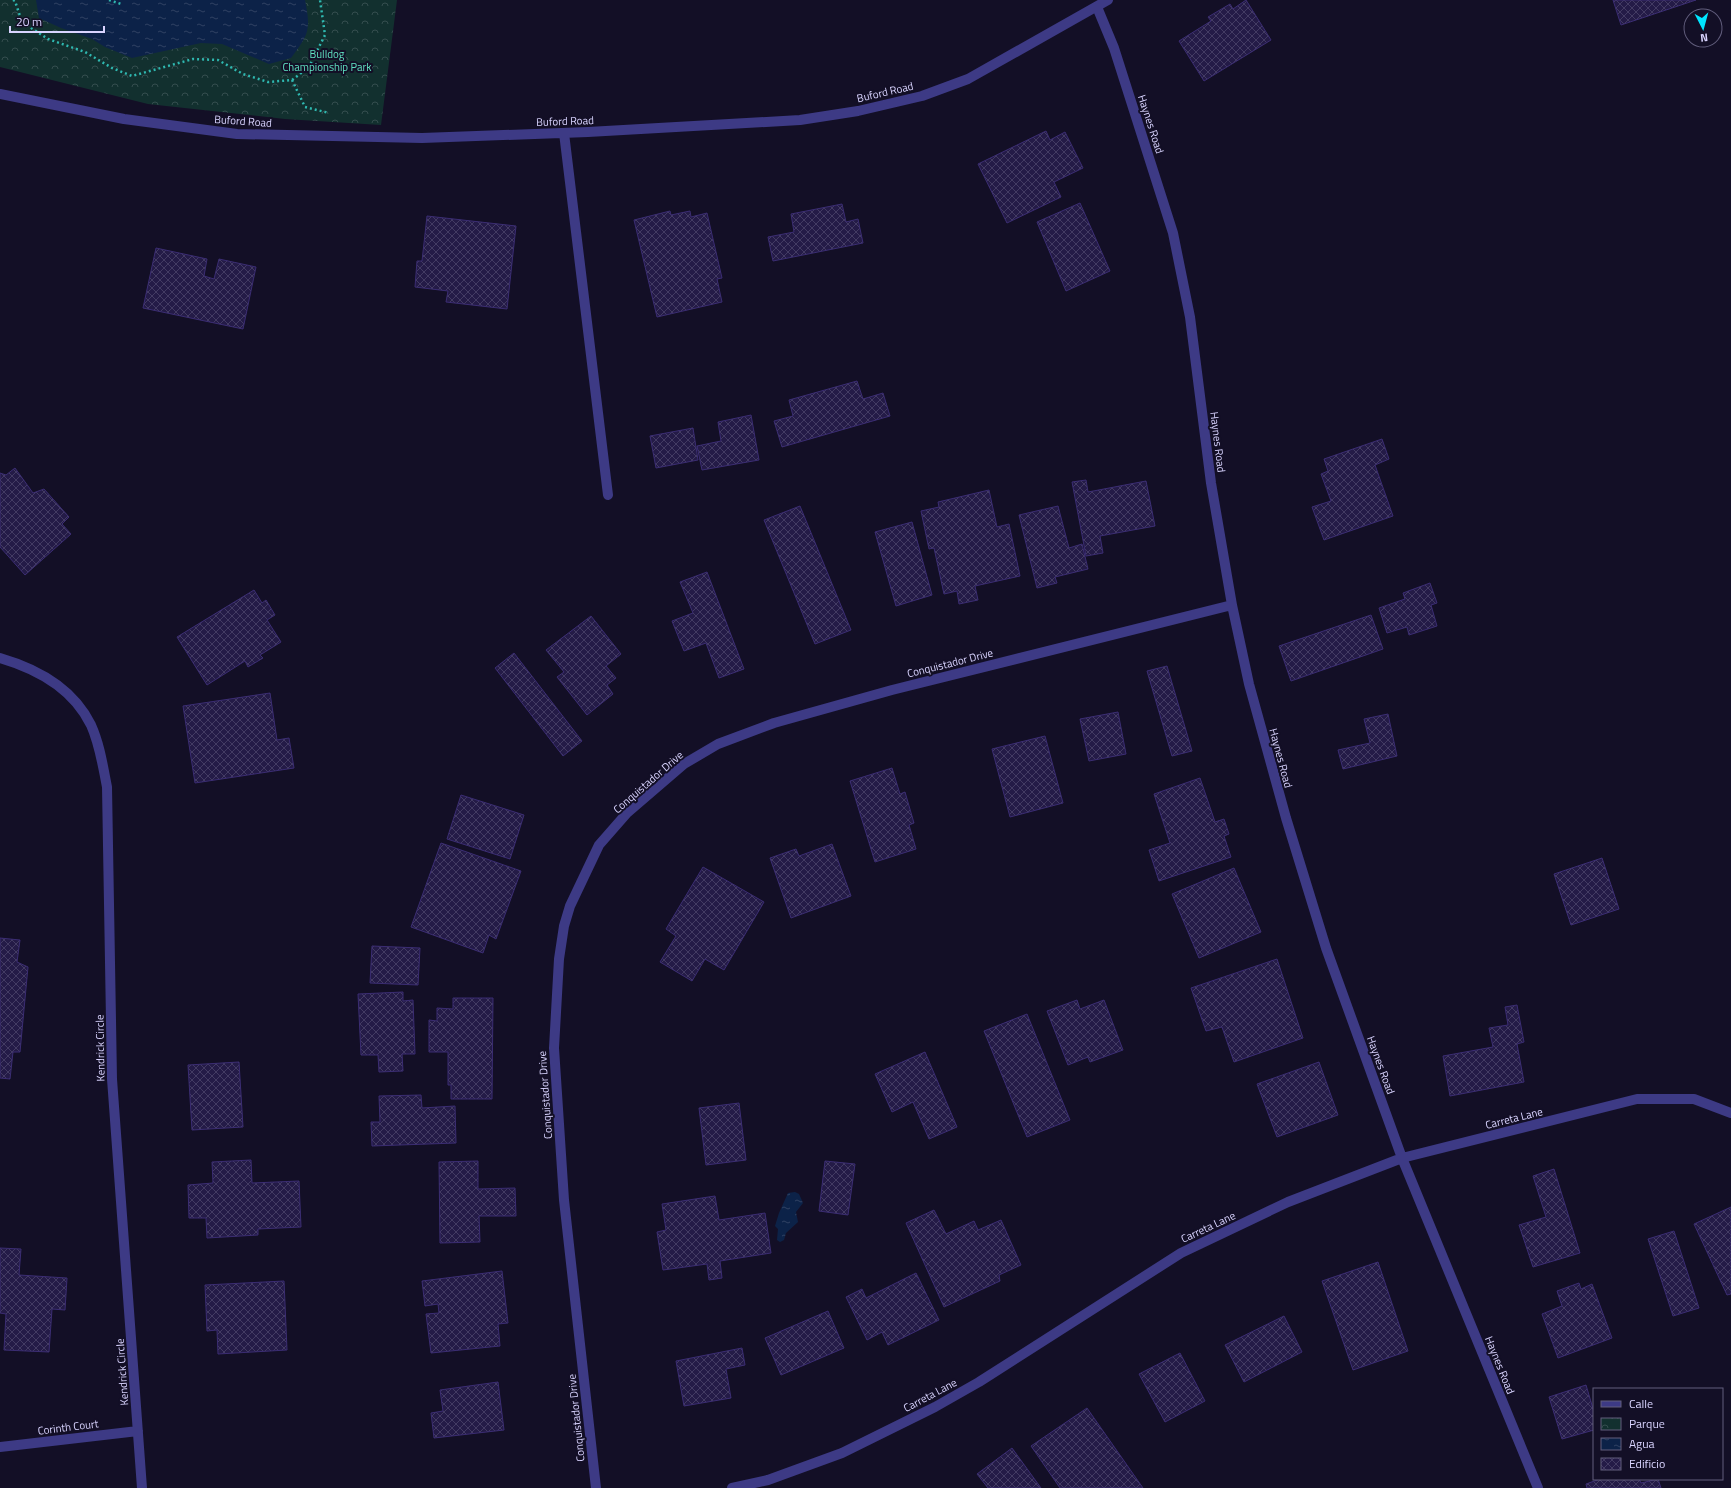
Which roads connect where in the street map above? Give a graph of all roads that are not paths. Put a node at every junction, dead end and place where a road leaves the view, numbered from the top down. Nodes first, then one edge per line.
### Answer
1 (1108, 0) edge
2 (1097, 7) junction
3 (0, 94) edge
4 (564, 133) junction
5 (608, 495) dead end
6 (1232, 605) junction
7 (0, 658) edge
8 (1731, 1113) edge
9 (1402, 1158) junction
10 (138, 1431) junction
11 (0, 1448) edge
12 (142, 1488) edge
13 (596, 1488) edge
14 (732, 1488) edge
15 (1538, 1488) edge

1 - 2 street, Buford Road
2 - 4 street, Buford Road
2 - 6 street, Haynes Road
3 - 4 street, Buford Road
4 - 5 street
6 - 9 street, Haynes Road
6 - 13 street, Conquistador Drive
7 - 10 street, Kendrick Circle
8 - 9 street, Carreta Lane
9 - 14 street, Carreta Lane
9 - 15 street, Haynes Road
10 - 11 street, Corinth Court
10 - 12 street, Kendrick Circle

